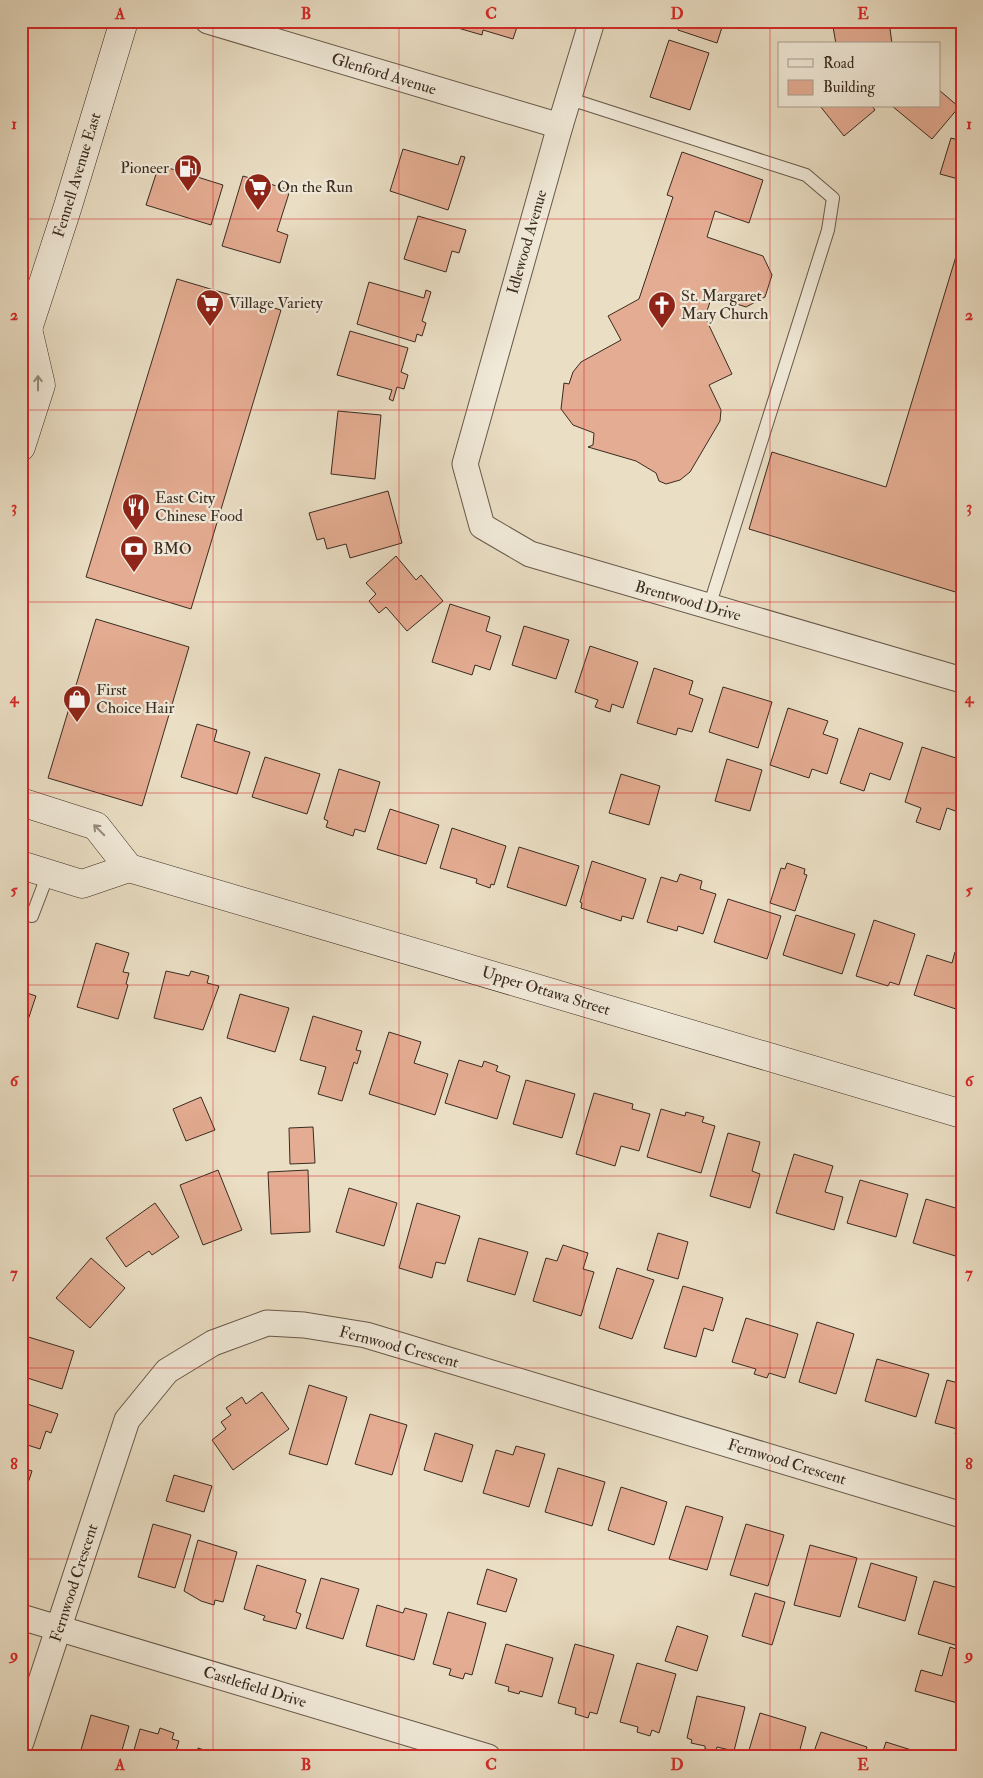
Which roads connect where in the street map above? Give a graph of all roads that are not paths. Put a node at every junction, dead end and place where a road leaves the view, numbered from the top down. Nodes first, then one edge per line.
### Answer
1 (124, 21) edge
2 (208, 21) edge
3 (592, 21) edge
4 (570, 99) junction
5 (560, 126) junction
6 (24, 332) edge
7 (21, 446) edge
8 (465, 464) joint
9 (708, 608) junction
10 (962, 680) edge
11 (21, 802) edge
12 (21, 865) edge
13 (130, 868) junction
14 (48, 874) junction
15 (21, 913) edge
16 (962, 1114) edge
17 (962, 1516) edge
18 (21, 1617) edge
19 (59, 1628) junction
20 (21, 1742) edge
21 (488, 1757) edge

1 - 6 main road, Fennell Avenue East
2 - 5 street, Glenford Avenue
3 - 4 street, Idlewood Avenue
4 - 5 street, Idlewood Avenue
4 - 9 lane
5 - 8 street, Idlewood Avenue
7 -> 6 main road, Fennell Avenue East
8 - 9 street, Brentwood Drive
9 - 10 street, Brentwood Drive
13 -> 11 main road
12 - 14 main road
13 - 14 main road
13 - 16 main road, Upper Ottawa Street
14 - 15 lane
17 - 19 street, Fernwood Crescent
18 - 19 street, Castlefield Drive
19 - 20 street, Fernwood Crescent
19 - 21 street, Castlefield Drive

